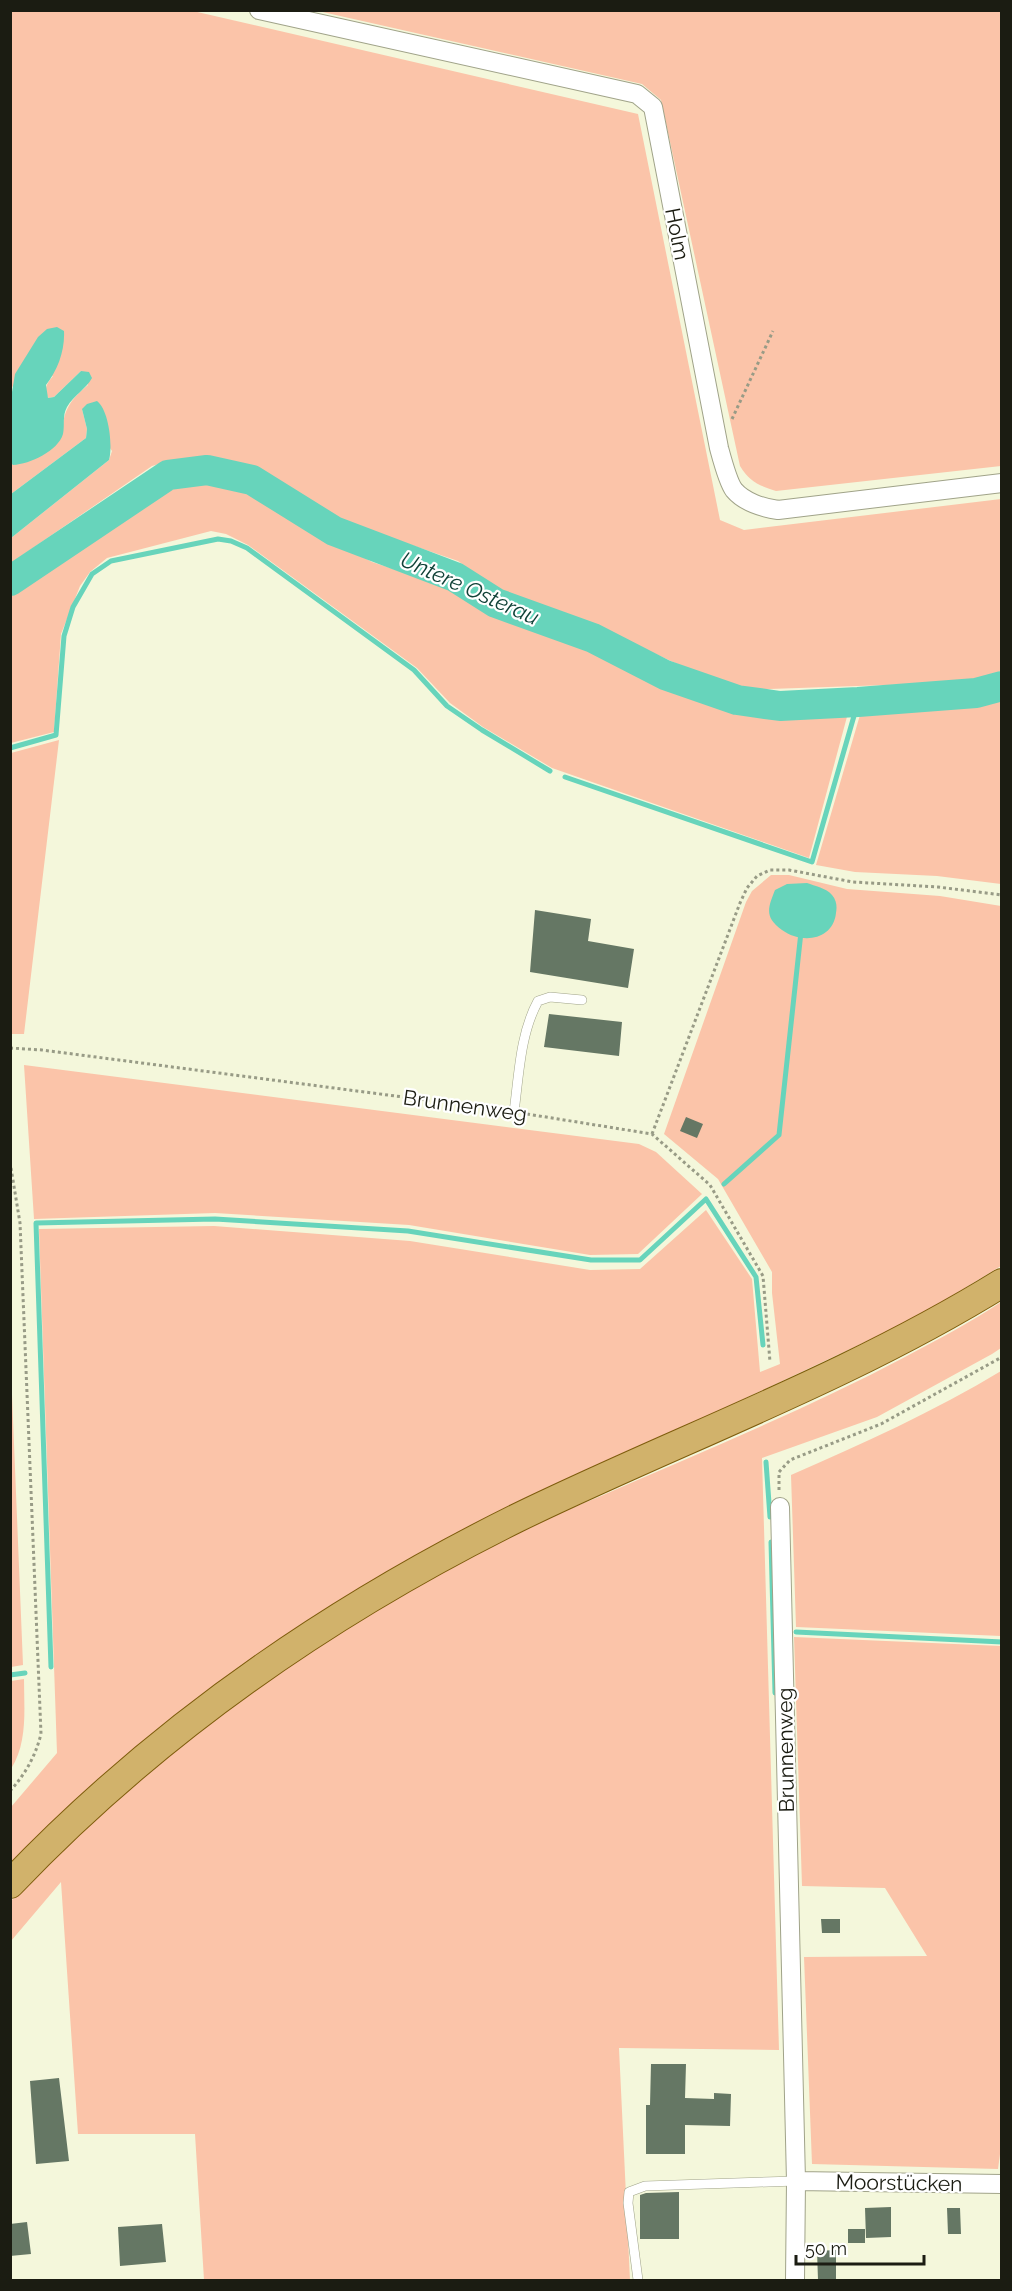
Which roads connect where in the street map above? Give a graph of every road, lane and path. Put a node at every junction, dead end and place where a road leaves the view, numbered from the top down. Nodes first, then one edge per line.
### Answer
1 (259, 10) edge
2 (773, 331) dead end
3 (718, 448) junction
4 (1002, 483) edge
5 (1002, 895) edge
6 (582, 1000) dead end
7 (10, 1048) edge
8 (514, 1112) junction
9 (652, 1134) junction
10 (10, 1161) edge
11 (1002, 1283) edge
12 (1002, 1357) edge
13 (770, 1362) dead end
14 (780, 1507) joint
15 (10, 1791) edge
16 (10, 1884) edge
17 (796, 2181) junction
18 (1002, 2184) edge
19 (638, 2280) edge
20 (795, 2280) edge

1 - 3 street, Holm
2 - 3 path
3 - 4 street, Holm
5 - 9 path
6 - 8 lane
7 - 8 path, Brunnenweg
8 - 9 path, Brunnenweg
9 - 13 path
10 - 15 path
11 - 16 main road
12 - 14 path
14 - 17 street, Brunnenweg
17 - 18 street, Moorstücken
17 - 19 lane
17 - 20 street, Brunnenweg

